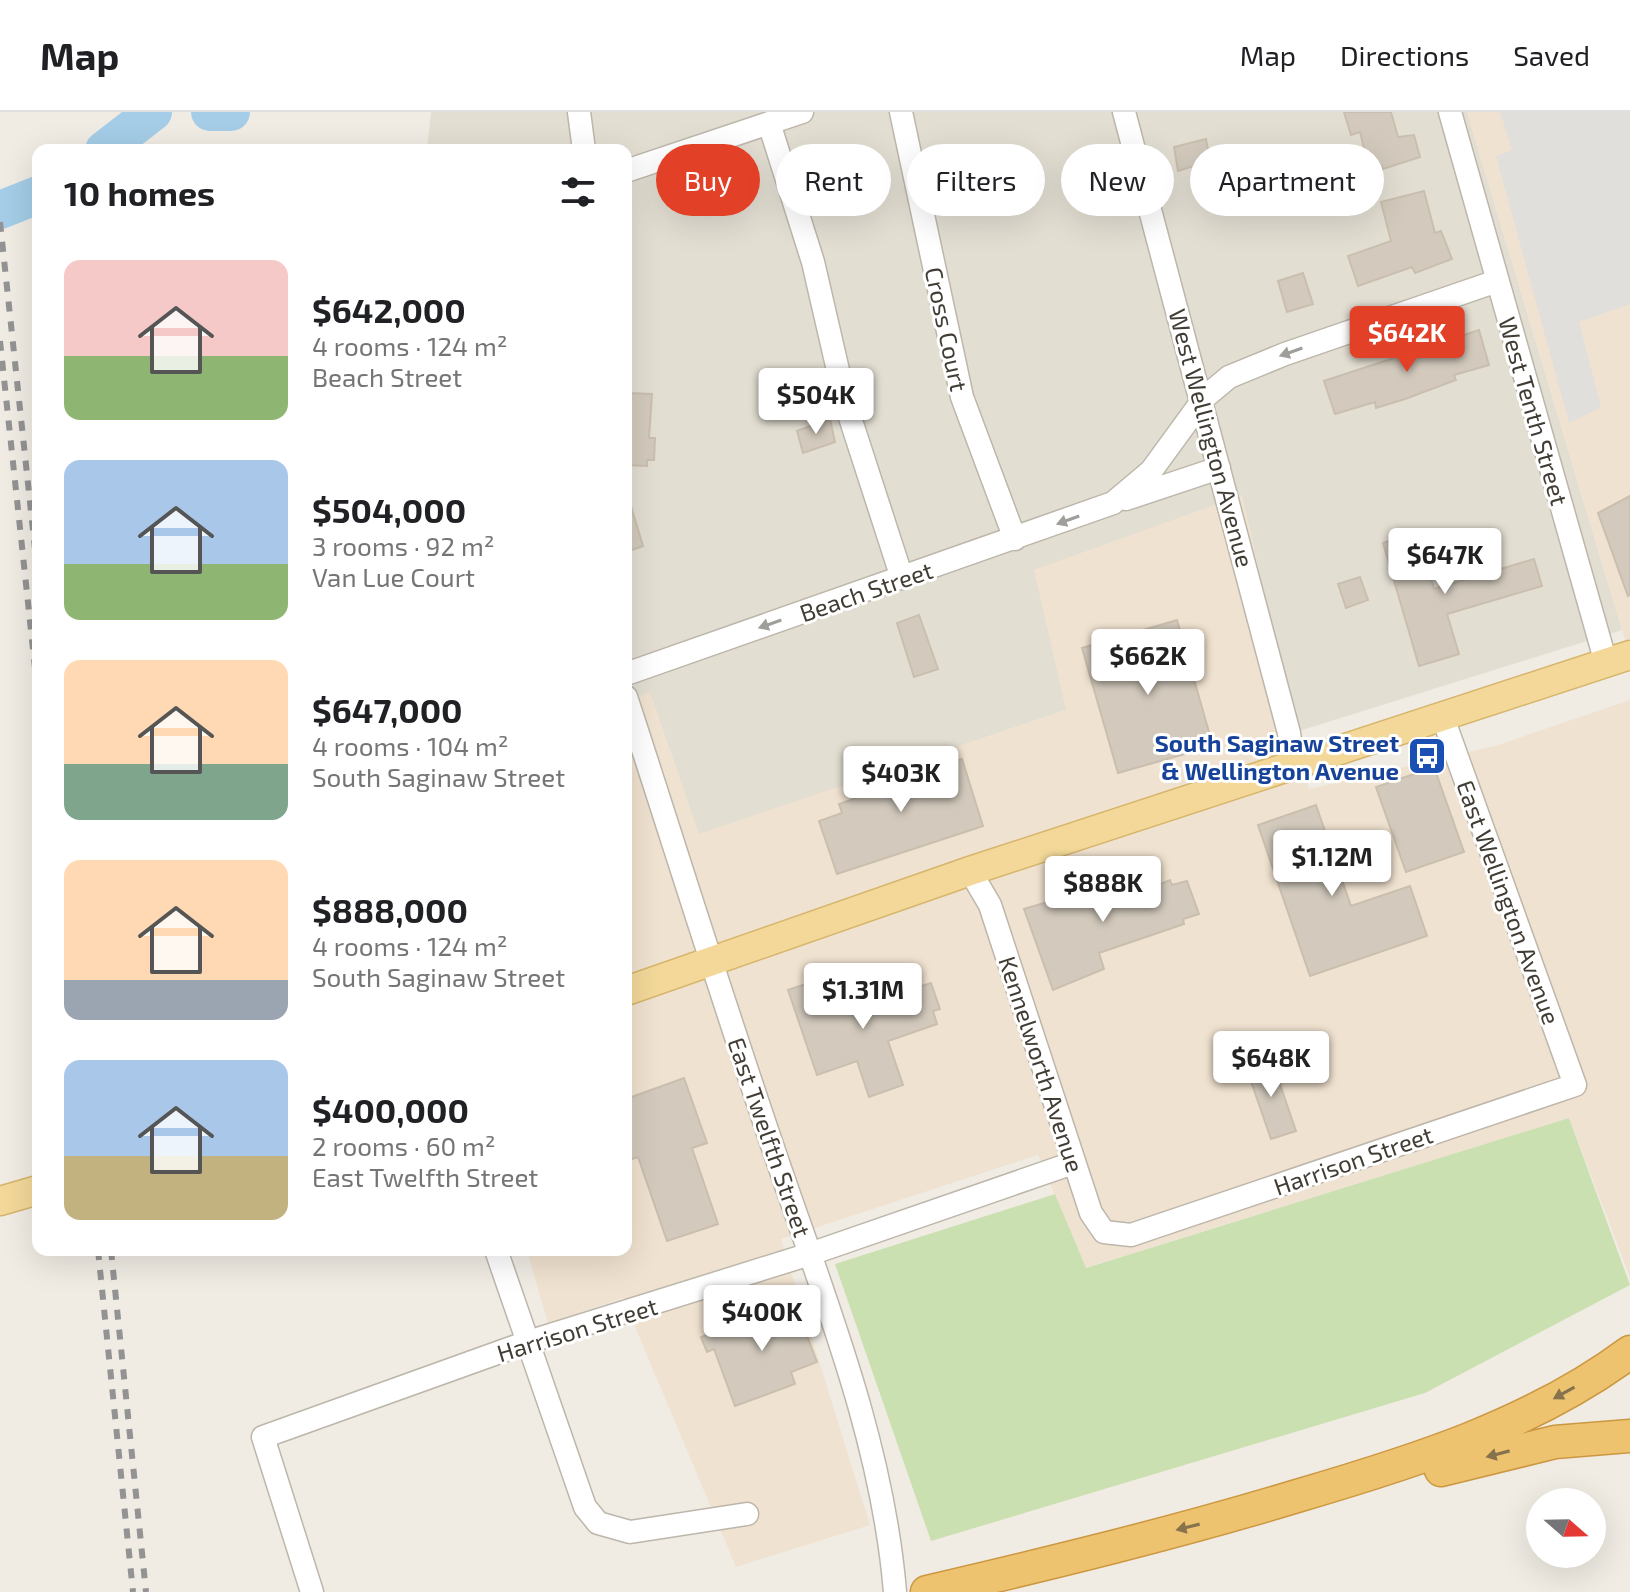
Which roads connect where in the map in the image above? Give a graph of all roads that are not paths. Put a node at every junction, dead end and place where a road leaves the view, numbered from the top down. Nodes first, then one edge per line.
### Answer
1 (579, 112) edge
2 (802, 112) edge
3 (901, 112) edge
4 (1124, 112) edge
5 (1450, 112) edge
6 (769, 123) junction
7 (583, 144) edge
8 (632, 169) edge
9 (1497, 281) junction
10 (1202, 402) junction
11 (1219, 468) junction
12 (1105, 506) junction
13 (1015, 539) junction
14 (902, 578) junction
15 (1618, 659) edge
16 (632, 672) edge
17 (632, 716) edge
18 (1443, 718) junction
19 (1294, 766) junction
20 (970, 871) junction
21 (711, 962) junction
22 (632, 989) edge
23 (1575, 1085) joint
24 (1073, 1163) junction
25 (32, 1192) edge
26 (0, 1201) edge
27 (1131, 1235) joint
28 (810, 1254) junction
29 (498, 1256) edge
30 (525, 1343) junction
31 (1630, 1352) edge
32 (1630, 1436) edge
33 (747, 1514) dead end
34 (1226, 1518) junction
35 (895, 1585) edge
36 (312, 1592) edge
37 (927, 1592) edge

1 - 7 street
2 - 6 street
3 - 13 street, Cross Court
4 - 10 street, West Wellington Avenue
5 - 9 street, West Tenth Street
6 - 8 street
6 - 14 street
9 -> 10 street, Beach Street
9 - 15 street, West Tenth Street
10 - 11 street, West Wellington Avenue
10 - 12 street, Beach Street
11 - 12 street, Beach Street
11 - 19 street, West Wellington Avenue
12 -> 13 street, Beach Street
13 - 14 street, Beach Street
14 -> 16 street, Beach Street
15 - 18 main road
17 - 21 street, East Twelfth Street
18 - 19 main road
18 - 23 street, East Wellington Avenue
19 - 20 main road
20 - 21 main road
20 - 24 street, Kennelworth Avenue
21 - 22 main road
21 - 28 street, East Twelfth Street
23 - 27 street, Harrison Street
24 - 27 street, Kennelworth Avenue
24 - 28 street, Harrison Street
25 - 26 main road
28 - 30 street, Harrison Street
28 - 35 street, East Twelfth Street
29 - 30 street
30 - 33 street
30 - 36 street, Harrison Street
31 -> 34 highway
32 -> 34 highway
34 -> 37 highway

